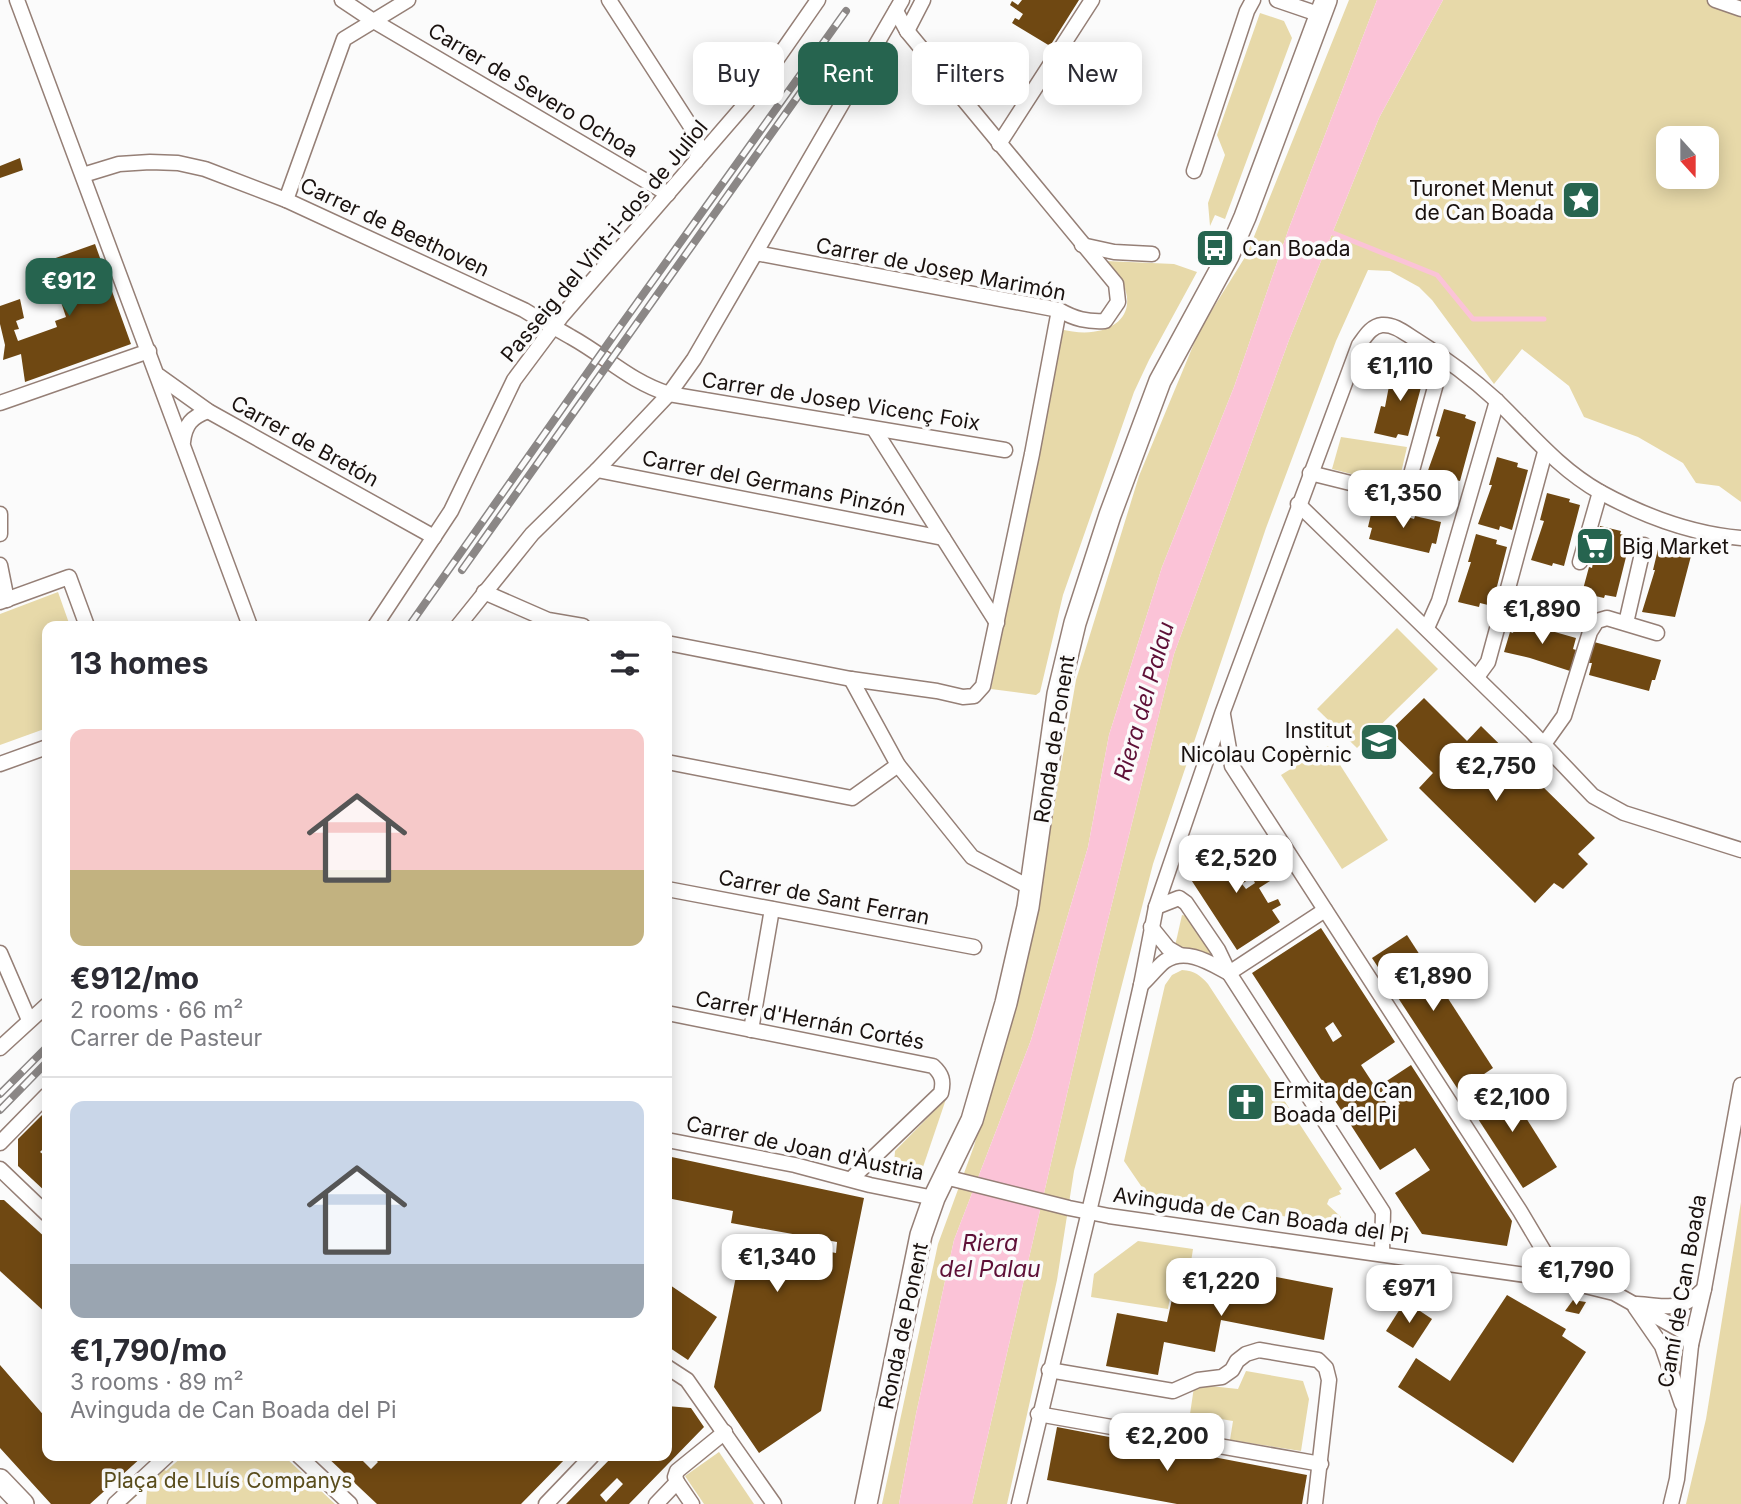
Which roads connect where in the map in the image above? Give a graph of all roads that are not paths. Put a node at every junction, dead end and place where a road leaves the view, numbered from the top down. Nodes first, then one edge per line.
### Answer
1 (18, 0) edge
2 (342, 0) edge
3 (408, 0) edge
4 (609, 0) edge
5 (818, 0) edge
6 (923, 0) edge
7 (1092, 0) edge
8 (1253, 0) edge
9 (1277, 0) edge
10 (1715, 0) edge
11 (899, 6) edge
12 (1324, 8) edge
13 (1741, 9) edge
14 (372, 20) junction
15 (907, 31) junction
16 (999, 144) junction
17 (695, 164) junction
18 (1194, 171) dead end
19 (83, 175) junction
20 (668, 194) junction
21 (286, 200) junction
22 (1082, 244) junction
23 (756, 253) junction
24 (1152, 254) dead end
25 (1059, 310) junction
26 (552, 328) junction
27 (149, 351) junction
28 (1441, 356) junction
29 (159, 376) junction
30 (669, 394) junction
31 (1497, 401) junction
32 (0, 403) edge
33 (208, 411) junction
34 (874, 429) junction
35 (183, 443) junction
36 (1005, 450) dead end
37 (1545, 452) junction
38 (597, 470) junction
39 (1310, 473) junction
40 (1600, 492) junction
41 (1405, 496) junction
42 (1434, 504) dead end
43 (1298, 505) junction
44 (0, 514) edge
45 (0, 534) edge
46 (434, 537) junction
47 (943, 538) junction
48 (1741, 538) edge
49 (1644, 545) dead end
50 (1580, 562) dead end
51 (0, 565) edge
52 (484, 592) junction
53 (3, 601) edge
54 (84, 621) edge
55 (248, 621) edge
56 (378, 621) edge
57 (462, 621) edge
58 (554, 621) edge
59 (997, 623) junction
60 (1626, 623) junction
61 (1427, 628) junction
62 (1657, 633) dead end
63 (672, 644) edge
64 (1477, 677) junction
65 (851, 679) junction
66 (1223, 714) junction
67 (1544, 744) junction
68 (42, 749) edge
69 (1207, 760) junction
70 (672, 763) edge
71 (0, 764) edge
72 (898, 765) junction
73 (1232, 766) junction
74 (1741, 850) edge
75 (1031, 888) junction
76 (672, 890) edge
77 (1156, 907) junction
78 (772, 909) junction
79 (1325, 910) junction
80 (1151, 928) junction
81 (974, 947) dead end
82 (0, 953) edge
83 (1180, 955) junction
84 (1229, 973) junction
85 (1141, 985) junction
86 (42, 1009) edge
87 (672, 1014) edge
88 (29, 1020) junction
89 (751, 1030) junction
90 (0, 1048) edge
91 (1741, 1085) edge
92 (42, 1101) edge
93 (672, 1141) edge
94 (0, 1143) edge
95 (0, 1169) edge
96 (945, 1177) junction
97 (851, 1179) junction
98 (934, 1198) junction
99 (42, 1209) edge
100 (1089, 1212) junction
101 (1382, 1253) junction
102 (1561, 1280) junction
103 (1704, 1289) junction
104 (1632, 1303) junction
105 (1691, 1345) junction
106 (1662, 1346) junction
107 (1049, 1370) junction
108 (672, 1374) edge
109 (1683, 1406) junction
110 (1038, 1414) junction
111 (724, 1432) junction
112 (162, 1461) edge
113 (304, 1461) edge
114 (587, 1461) edge
115 (1321, 1464) junction
116 (0, 1480) edge
117 (677, 1482) junction
118 (23, 1504) edge
119 (115, 1504) edge
120 (350, 1504) edge
121 (545, 1504) edge
122 (656, 1504) edge
123 (692, 1504) edge
124 (774, 1504) edge
125 (866, 1504) edge
126 (1018, 1504) edge
127 (1315, 1504) edge
128 (1671, 1504) edge

1 - 19 street
2 - 14 street, Carrer de Severo Ochoa
3 - 14 street
4 - 17 street
5 - 17 street, Passeig del Vint-i-dos de Juliol
6 - 15 street
7 - 16 street
8 - 18 street
9 - 12 street
10 - 13 street
11 - 15 street
11 - 23 street
12 - 75 main road, Ronda de Ponent
14 - 20 street, Carrer de Severo Ochoa
14 - 21 street
15 - 16 street
16 - 22 street
17 - 20 street, Passeig del Vint-i-dos de Juliol
19 - 21 street, Carrer de Beethoven
19 - 27 street
20 - 26 street, Passeig del Vint-i-dos de Juliol
21 - 26 street, Carrer de Beethoven
22 - 24 street
22 - 25 street, Carrer de Josep Marimón
23 - 25 street, Carrer de Josep Marimón
23 - 30 street
25 - 59 street
26 - 30 street, Carrer de Beethoven
26 - 46 street, Passeig del Vint-i-dos de Juliol
27 - 29 street
27 - 32 street
28 - 31 street
28 - 39 street
28 - 41 street
29 - 33 street, Carrer de Bretón
29 - 35 street
30 - 34 street, Carrer de Josep Vicenç Foix
30 - 38 street
31 - 37 street
31 - 61 street
33 - 35 street
33 - 46 street, Carrer de Bretón
34 - 36 street, Carrer de Josep Vicenç Foix
34 - 47 street
35 - 55 street
37 - 40 street
37 - 64 street
38 - 47 street, Carrer del Germans Pinzón
38 - 52 street
39 - 41 street
39 - 43 street
40 - 48 street
40 - 50 street
41 - 42 street
43 - 61 street
43 - 66 street
44 - 45 street
46 - 56 street, Passeig del Vint-i-dos de Juliol
47 - 59 street
49 - 60 street
51 - 53 street
52 - 57 street
52 - 58 street
53 - 54 street
59 - 65 street
60 - 62 street
60 - 67 street
61 - 64 street
63 - 65 street
64 - 67 street
65 - 72 street
66 - 69 street
66 - 73 street
67 - 74 street
68 - 71 street
69 - 73 street
69 - 77 street
70 - 72 street
72 - 75 street
73 - 79 street
75 - 96 main road, Ronda de Ponent
76 - 78 street, Carrer de Sant Ferran
77 - 80 street
77 - 84 street
78 - 81 street, Carrer de Sant Ferran
78 - 89 street
79 - 84 street
79 - 102 street
80 - 83 street
80 - 85 street
82 - 88 street
83 - 84 street
83 - 85 street
84 - 101 street
85 - 100 street
86 - 88 street
87 - 89 street, Carrer d'Hernán Cortés
88 - 90 street
89 - 97 street, Carrer d'Hernán Cortés
91 - 103 street, Camí de Can Boada
92 - 94 street
93 - 97 street, Carrer de Joan d'Àustria
95 - 99 street
96 - 98 main road, Ronda de Ponent
96 - 100 street, Avinguda de Can Boada del Pi
97 - 98 street, Carrer de Joan d'Àustria
98 - 125 main road, Ronda de Ponent
100 - 101 street, Avinguda de Can Boada del Pi
100 - 107 street
101 - 102 street, Avinguda de Can Boada del Pi
102 - 104 street, Avinguda de Can Boada del Pi
103 - 104 street
103 - 105 street, Camí de Can Boada
104 - 105 street
104 - 106 street
105 - 106 street
105 - 109 street, Camí de Can Boada
106 - 109 street
107 - 110 street
107 - 115 street
108 - 111 street
109 - 128 street, Camí de Can Boada
110 - 115 street
110 - 126 street
111 - 117 street
111 - 124 street
112 - 119 street
113 - 120 street
114 - 121 street
115 - 127 street
116 - 118 main road
117 - 122 street
117 - 123 street

